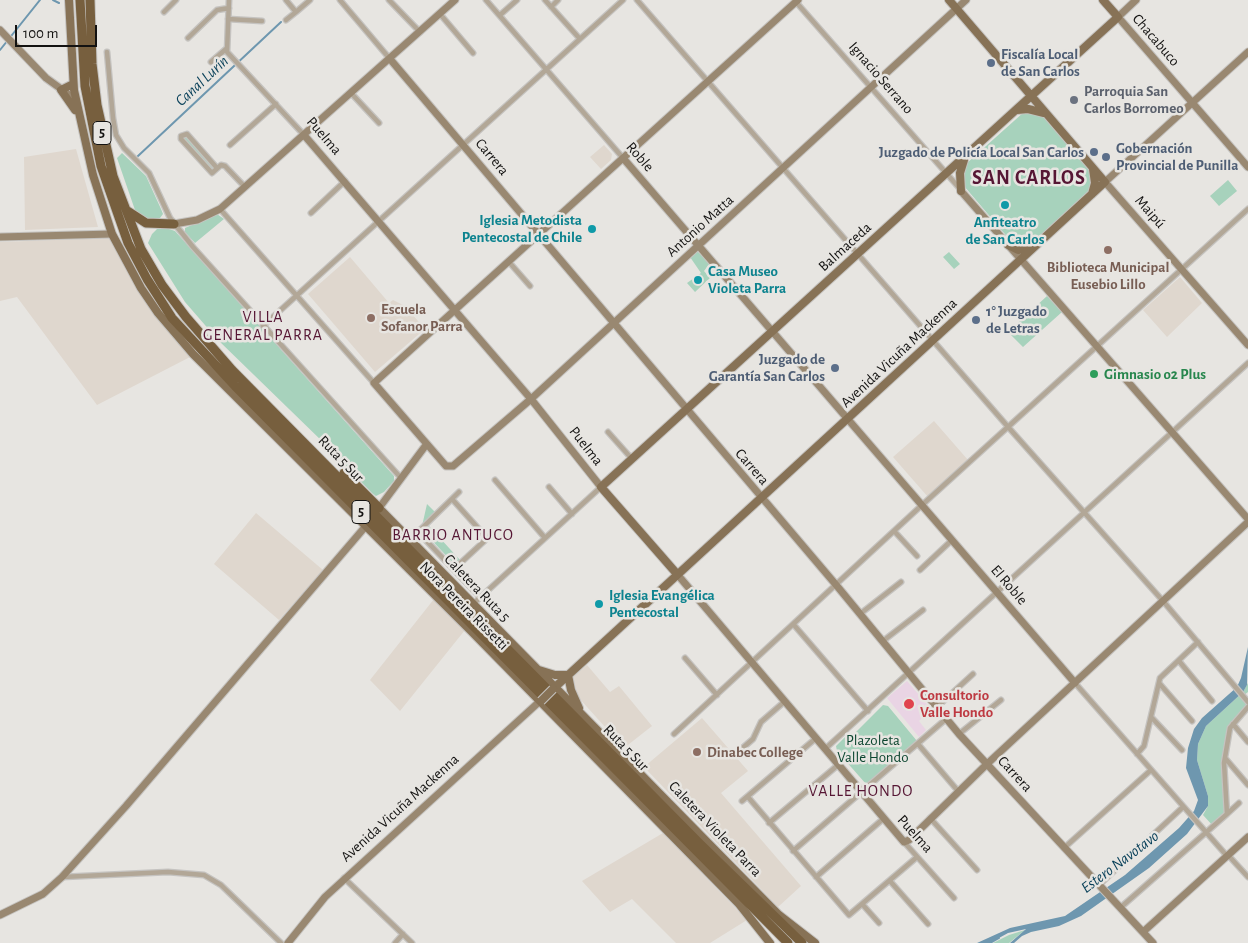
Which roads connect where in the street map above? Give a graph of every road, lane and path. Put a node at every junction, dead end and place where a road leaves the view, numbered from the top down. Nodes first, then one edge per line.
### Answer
1 (69, 0) edge
2 (80, 0) edge
3 (90, 0) edge
4 (176, 0) edge
5 (229, 0) edge
6 (286, 0) edge
7 (310, 0) edge
8 (340, 0) edge
9 (389, 0) edge
10 (455, 0) edge
11 (486, 0) edge
12 (517, 0) edge
13 (544, 0) edge
14 (558, 0) edge
15 (623, 0) edge
16 (637, 0) edge
17 (796, 0) edge
18 (949, 0) edge
19 (966, 0) edge
20 (1103, 0) edge
21 (1136, 0) edge
22 (551, 7) junction
23 (229, 8) junction
24 (956, 9) junction
25 (164, 12) dead end
26 (296, 12) junction
27 (440, 14) junction
28 (500, 15) junction
29 (1118, 17) junction
30 (228, 19) junction
31 (286, 20) dead end
32 (262, 21) dead end
33 (0, 30) edge
34 (420, 32) junction
35 (188, 38) dead end
36 (580, 39) junction
37 (226, 49) junction
38 (107, 52) dead end
39 (1248, 52) edge
40 (473, 53) dead end
41 (390, 59) junction
42 (211, 62) dead end
43 (546, 70) junction
44 (708, 81) junction
45 (73, 84) junction
46 (870, 86) junction
47 (61, 90) junction
48 (352, 93) junction
49 (1031, 97) junction
50 (75, 99) junction
51 (1193, 103) junction
52 (276, 104) junction
53 (1017, 110) junction
54 (1046, 113) junction
55 (79, 116) junction
56 (379, 124) dead end
57 (304, 135) junction
58 (230, 145) dead end
59 (464, 145) junction
60 (966, 156) junction
61 (623, 158) junction
62 (1092, 167) junction
63 (1248, 167) edge
64 (218, 168) junction
65 (783, 168) junction
66 (947, 174) junction
67 (345, 181) junction
68 (1105, 182) junction
69 (244, 187) junction
70 (962, 191) junction
71 (1090, 198) junction
72 (125, 208) junction
73 (220, 209) junction
74 (1248, 209) edge
75 (311, 212) dead end
76 (379, 221) junction
77 (174, 224) junction
78 (112, 234) junction
79 (539, 235) junction
80 (0, 237) edge
81 (1039, 244) junction
82 (1008, 245) junction
83 (699, 246) junction
84 (858, 254) junction
85 (1021, 260) junction
86 (509, 262) junction
87 (1182, 269) junction
88 (530, 286) dead end
89 (298, 296) junction
90 (455, 310) junction
91 (613, 323) junction
92 (263, 326) junction
93 (772, 332) junction
94 (933, 340) junction
95 (1248, 345) edge
96 (1098, 347) junction
97 (1248, 363) edge
98 (374, 383) junction
99 (531, 399) junction
100 (268, 404) junction
101 (686, 410) junction
102 (847, 419) junction
103 (1008, 428) junction
104 (608, 432) dead end
105 (1173, 433) junction
106 (426, 445) junction
107 (632, 459) junction
108 (401, 478) junction
109 (495, 480) dead end
110 (549, 487) dead end
111 (601, 487) junction
112 (459, 492) dead end
113 (761, 498) junction
114 (452, 499) junction
115 (922, 505) junction
116 (379, 508) junction
117 (1086, 513) junction
118 (572, 514) junction
119 (1248, 520) edge
120 (365, 527) junction
121 (493, 532) dead end
122 (895, 532) junction
123 (487, 538) junction
124 (545, 538) junction
125 (952, 540) junction
126 (917, 556) dead end
127 (454, 569) junction
128 (920, 570) dead end
129 (677, 574) junction
130 (901, 582) dead end
131 (837, 586) junction
132 (998, 593) junction
133 (480, 597) junction
134 (1163, 601) junction
135 (473, 604) junction
136 (923, 610) dead end
137 (860, 614) junction
138 (794, 625) junction
139 (883, 642) junction
140 (1198, 642) junction
141 (685, 658) dead end
142 (1179, 661) junction
143 (752, 663) junction
144 (537, 670) junction
145 (909, 674) junction
146 (973, 674) dead end
147 (568, 675) junction
148 (1075, 683) junction
149 (1158, 683) junction
150 (554, 688) junction
151 (717, 695) junction
152 (1001, 700) dead end
153 (540, 701) junction
154 (1212, 701) dead end
155 (784, 702) junction
156 (1248, 702) edge
157 (1248, 706) edge
158 (937, 707) junction
159 (868, 711) junction
160 (584, 716) junction
161 (1152, 718) junction
162 (946, 720) junction
163 (1192, 720) dead end
164 (1233, 724) junction
165 (674, 734) dead end
166 (959, 734) junction
167 (815, 739) junction
168 (1248, 742) edge
169 (918, 744) junction
170 (824, 750) junction
171 (1182, 750) dead end
172 (738, 752) dead end
173 (1137, 754) junction
174 (1224, 758) junction
175 (987, 764) junction
176 (838, 766) junction
177 (1151, 770) junction
178 (1248, 785) edge
179 (958, 790) junction
180 (860, 792) junction
181 (748, 797) junction
182 (742, 801) dead end
183 (1239, 803) dead end
184 (1185, 809) junction
185 (1227, 814) junction
186 (930, 818) junction
187 (883, 819) junction
188 (769, 823) junction
189 (1206, 833) junction
190 (1248, 837) edge
191 (904, 842) junction
192 (1064, 848) junction
193 (793, 850) junction
194 (1228, 856) junction
195 (917, 857) junction
196 (976, 870) dead end
197 (62, 877) junction
198 (816, 877) junction
199 (1248, 877) edge
200 (344, 878) junction
201 (890, 881) junction
202 (1101, 887) junction
203 (954, 898) dead end
204 (863, 905) junction
205 (1120, 908) junction
206 (0, 915) edge
207 (879, 923) dead end
208 (928, 924) dead end
209 (1142, 932) junction
210 (403, 934) junction
211 (281, 943) edge
212 (288, 943) edge
213 (395, 943) edge
214 (412, 943) edge
215 (770, 943) edge
216 (788, 943) edge
217 (802, 943) edge
218 (816, 943) edge
219 (1153, 943) edge

1 - 45 main road, Nora Pereira Rissetti
2 - 216 highway, Ruta 5 Sur / 5
3 - 72 highway, Ruta 5 Sur / 5
4 - 25 street
5 - 23 street
6 - 26 street
7 - 26 street
8 - 41 street, Carrera
9 - 34 street
10 - 27 street
11 - 28 street, Roble
12 - 28 street
13 - 22 street
14 - 22 street
15 - 36 street
16 - 44 street
17 - 44 street
17 - 46 street, Ignacio Serrano
18 - 24 main road, Maipú
19 - 24 street, Antonio Matta
20 - 29 main road, Chacabuco
21 - 29 street, Balmaceda
22 - 36 street
23 - 30 street
23 - 35 street
24 - 46 street, Antonio Matta
24 - 49 main road, Maipú
26 - 31 street
27 - 34 street
27 - 40 street
28 - 43 street, Roble
29 - 49 main road, Balmaceda
29 - 51 street, Chacabuco
30 - 32 street
30 - 37 street
33 - 47 street
34 - 41 street
36 - 43 street
37 - 42 street
37 - 52 street, Puelma
38 - 77 street
39 - 51 street, Avenida Vicuña Mackenna
41 - 48 street
41 - 59 street, Carrera
43 - 59 street
43 - 61 street, Roble
44 - 61 street
44 - 65 street
45 - 47 main road
45 - 50 main road, Nora Pereira Rissetti
46 - 65 street, Antonio Matta
46 - 66 street, Ignacio Serrano
47 - 50 street
47 - 55 main road
48 - 56 street
48 - 57 street
49 - 53 main road, Balmaceda
49 - 54 main road, Maipú
50 - 55 main road, Nora Pereira Rissetti
51 - 63 street, Chacabuco
51 - 68 street, Avenida Vicuña Mackenna
52 - 57 street, Puelma
52 - 58 street
53 - 54 main road
53 - 60 main road, Balmaceda
54 - 62 main road, Maipú
55 - 78 main road, Nora Pereira Rissetti
57 - 67 street, Puelma
57 - 69 street
59 - 76 street
59 - 79 street, Carrera
60 - 66 main road, Balmaceda
60 - 70 main road
61 - 79 street
61 - 83 street, Roble
62 - 68 main road, Maipú
62 - 71 main road
64 - 64 street
64 - 69 street
65 - 83 street, Antonio Matta
65 - 84 street
66 - 70 street, Ignacio Serrano
66 - 84 main road, Balmaceda
67 - 75 street
67 - 76 street, Puelma
68 - 71 main road, Avenida Vicuña Mackenna
68 - 87 street, Maipú
69 - 73 street
70 - 82 street
71 - 81 main road, Avenida Vicuña Mackenna
72 - 77 highway
72 - 100 highway, Ruta 5 Sur / 5
73 - 77 street
73 - 89 street
74 - 87 street
76 - 89 street
76 - 90 street, Puelma
77 - 92 street
78 - 80 street
78 - 120 main road, Nora Pereira Rissetti
79 - 86 street
79 - 91 street, Carrera
81 - 82 main road
81 - 85 main road, Avenida Vicuña Mackenna
82 - 85 street
83 - 91 street, Antonio Matta
83 - 93 street, Roble
84 - 93 main road, Balmaceda
84 - 94 street
85 - 94 main road, Avenida Vicuña Mackenna
85 - 96 street
86 - 88 street
86 - 90 street
87 - 95 street, Maipú
87 - 96 street
89 - 92 street
89 - 98 street
90 - 98 street
90 - 99 street, Puelma
91 - 99 street, Antonio Matta
91 - 101 street, Carrera
92 - 108 street
93 - 101 main road, Balmaceda
93 - 102 street, El Roble
94 - 102 main road, Avenida Vicuña Mackenna
94 - 103 street
96 - 103 street
96 - 105 street
97 - 105 street
98 - 106 street
99 - 106 street, Antonio Matta
99 - 111 street, Puelma
100 - 116 highway
100 - 217 highway, Ruta 5 Sur / 5
101 - 107 main road, Balmaceda
101 - 113 street, Carrera
102 - 113 main road, Avenida Vicuña Mackenna
102 - 115 street, El Roble
103 - 115 street
103 - 117 street
104 - 107 street
105 - 117 street
105 - 119 street
106 - 108 street
107 - 111 main road, Balmaceda
108 - 116 street
109 - 124 street
110 - 118 street
111 - 118 street, Balmaceda
111 - 129 main road, Puelma
112 - 114 street
113 - 129 main road, Avenida Vicuña Mackenna
113 - 131 street, Carrera
114 - 123 street
114 - 127 street
115 - 122 street
115 - 125 street, El Roble
116 - 135 main road, Caletera Ruta 5
117 - 132 street
117 - 134 street
118 - 124 street, Balmaceda
119 - 134 street
120 - 153 main road, Nora Pereira Rissetti
120 - 197 street
121 - 123 street
122 - 126 street
122 - 131 street
123 - 127 street
124 - 133 street, Balmaceda
125 - 128 street
125 - 132 street, El Roble
127 - 133 street
129 - 143 street, Puelma
129 - 147 main road, Avenida Vicuña Mackenna
130 - 137 street
131 - 137 street, Carrera
131 - 138 street
132 - 145 street
132 - 148 street, El Roble
133 - 135 street, Balmaceda
134 - 140 street
134 - 148 street
135 - 144 main road, Caletera Ruta 5
136 - 139 street
137 - 139 street, Carrera
138 - 143 street
138 - 159 street
139 - 145 street, Carrera
140 - 142 street
140 - 156 street
141 - 151 street
142 - 149 street
142 - 154 street
143 - 151 street
143 - 155 street, Puelma
144 - 147 main road
144 - 150 main road, Caletera Ruta 5
145 - 158 street, Carrera
145 - 159 street
146 - 158 street
147 - 150 main road, Avenida Vicuña Mackenna
147 - 160 main road
148 - 173 street, El Roble
148 - 175 street
149 - 161 street
149 - 163 street
150 - 153 main road, Avenida Vicuña Mackenna, bridge
150 - 160 main road, Caletera Violeta Parra
151 - 165 street
152 - 166 street
153 - 200 street, Avenida Vicuña Mackenna
153 - 215 main road, Nora Pereira Rissetti
155 - 167 street, Puelma
155 - 172 street
157 - 164 street
158 - 162 street, Carrera
159 - 170 street
160 - 218 main road, Caletera Violeta Parra
161 - 171 street
161 - 173 street
162 - 166 street, Carrera
162 - 169 street
164 - 168 street
164 - 174 street
166 - 175 street, Carrera
167 - 170 street, Puelma
167 - 181 street
169 - 179 street
169 - 180 street
170 - 176 street, Puelma
173 - 177 street, El Roble
174 - 178 street
174 - 185 street
175 - 179 street
175 - 192 street, Carrera
176 - 180 street, Puelma
176 - 188 street
177 - 184 street, El Roble
177 - 192 street
179 - 186 street
180 - 187 street, Puelma
180 - 193 street
181 - 182 street
181 - 188 street
183 - 185 street
184 - 189 street, El Roble
184 - 202 street
185 - 189 street
186 - 191 street
186 - 196 street
187 - 191 street, Puelma
187 - 198 street
188 - 193 street
189 - 194 street, El Roble
189 - 205 street
190 - 194 street
191 - 195 street, Puelma
192 - 202 street, Carrera
193 - 198 street
194 - 199 street, El Roble
194 - 209 street
195 - 201 street
195 - 203 street, Puelma
197 - 206 street
197 - 211 street
198 - 204 street
200 - 210 street
200 - 212 street, Avenida Vicuña Mackenna
201 - 204 street
201 - 208 street
202 - 205 street, Carrera
204 - 207 street
205 - 209 street, Carrera
209 - 219 street, Carrera
210 - 213 street
210 - 214 street

